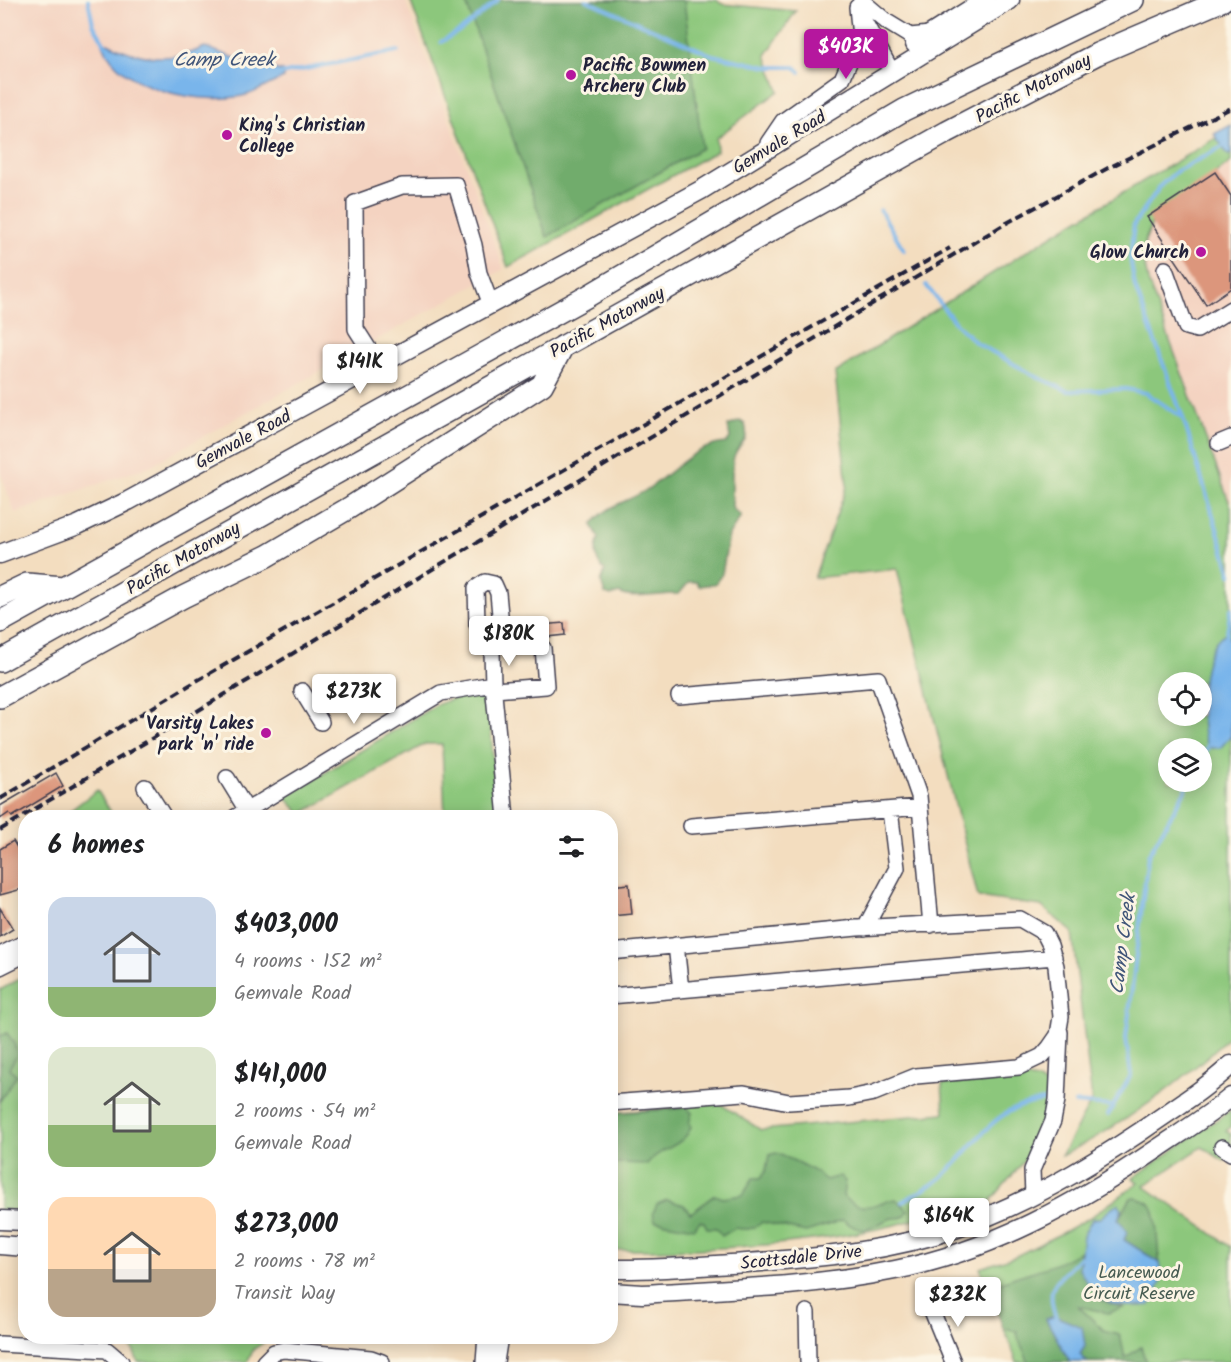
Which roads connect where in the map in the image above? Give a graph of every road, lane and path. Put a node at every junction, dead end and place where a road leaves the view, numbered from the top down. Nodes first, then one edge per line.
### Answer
1 (985, 0) edge
2 (1011, 0) edge
3 (1133, 0) edge
4 (1223, 0) edge
5 (857, 2) edge
6 (933, 33) junction
7 (889, 67) junction
8 (768, 143) junction
9 (700, 190) junction
10 (1165, 269) dead end
11 (490, 302) junction
12 (1231, 309) edge
13 (564, 346) junction
14 (378, 365) junction
15 (0, 554) edge
16 (478, 585) junction
17 (64, 587) junction
18 (463, 594) dead end
19 (0, 597) edge
20 (0, 622) edge
21 (500, 630) junction
22 (465, 634) dead end
23 (483, 636) junction
24 (543, 648) dead end
25 (492, 652) junction
26 (0, 661) edge
27 (493, 687) junction
28 (302, 691) dead end
29 (680, 696) dead end
30 (0, 697) edge
31 (321, 722) dead end
32 (227, 778) dead end
33 (145, 787) dead end
34 (920, 807) junction
35 (160, 810) edge
36 (239, 810) edge
37 (247, 810) edge
38 (505, 810) edge
39 (890, 810) junction
40 (691, 826) dead end
41 (931, 925) junction
42 (865, 928) junction
43 (676, 945) junction
44 (18, 946) edge
45 (618, 951) edge
46 (0, 955) edge
47 (1054, 957) junction
48 (18, 958) edge
49 (0, 968) edge
50 (681, 990) junction
51 (618, 995) edge
52 (1060, 1028) junction
53 (1231, 1065) edge
54 (1231, 1097) edge
55 (618, 1102) edge
56 (1033, 1195) junction
57 (0, 1220) edge
58 (18, 1221) edge
59 (0, 1245) edge
60 (18, 1246) edge
61 (618, 1269) edge
62 (618, 1292) edge
63 (930, 1306) dead end
64 (807, 1312) dead end
65 (0, 1344) edge
66 (485, 1344) edge
67 (499, 1344) edge
68 (121, 1362) edge
69 (264, 1362) edge
70 (382, 1362) edge
71 (484, 1362) edge
72 (496, 1362) edge
73 (808, 1362) edge
74 (953, 1362) edge

1 - 6 main road, Gemvale Road
2 - 7 main road, Gemvale Road
3 - 17 highway, Pacific Motorway
4 - 13 highway, Pacific Motorway
5 - 6 street
5 - 7 street
5 - 8 street
6 - 7 main road, Gemvale Road
7 - 8 main road, Gemvale Road
7 - 9 main road, Gemvale Road
8 - 9 main road, Gemvale Road
9 - 11 main road, Gemvale Road
10 - 12 street
11 - 14 main road, Gemvale Road
11 - 14 street
13 - 26 highway, Pacific Motorway
13 - 30 highway
14 - 15 main road, Gemvale Road
16 - 18 street
16 - 21 street
16 - 23 street
17 - 19 highway
17 - 20 highway, Pacific Motorway
21 - 23 street
21 - 25 street
22 - 23 street
23 - 25 street
24 - 27 street
25 - 27 street
27 - 37 street
27 - 38 street
28 - 31 street
29 - 34 street
32 - 36 street
33 - 35 street
34 - 39 street
34 - 41 street
39 - 40 street
39 - 42 street
41 - 42 street
41 - 47 street
42 - 43 street
43 - 45 street
43 - 50 street
44 - 46 street
47 - 50 street
47 - 52 street
48 - 49 street
50 - 51 street
52 - 55 street
52 - 56 street
53 - 56 main road, Scottsdale Drive
54 - 62 main road, Scottsdale Drive
56 - 61 main road, Scottsdale Drive
57 - 58 main road
59 - 60 main road
63 - 74 street
64 - 73 street
65 - 68 street
66 - 71 street
67 - 72 street
69 - 70 street

